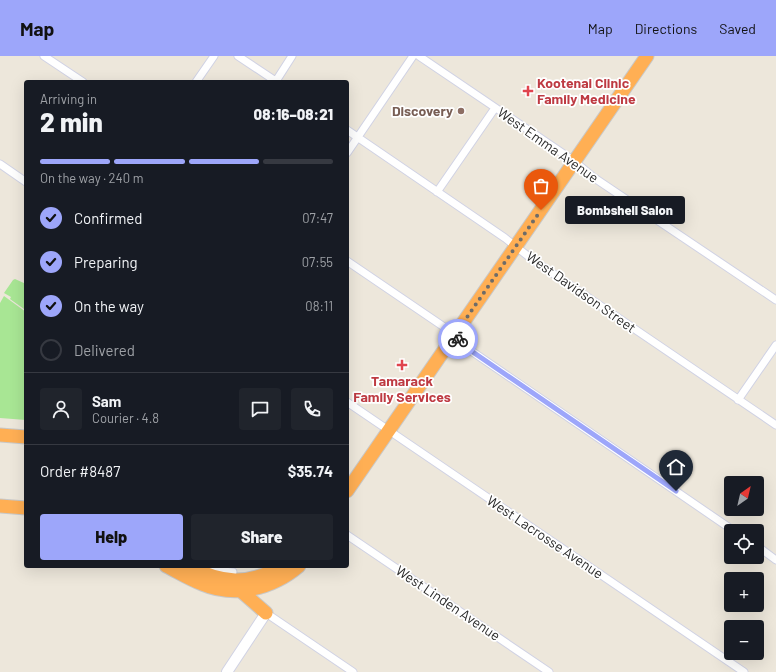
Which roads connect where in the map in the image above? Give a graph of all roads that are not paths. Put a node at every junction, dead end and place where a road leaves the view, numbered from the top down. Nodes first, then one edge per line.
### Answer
1 (44, 56) edge
2 (214, 56) edge
3 (238, 56) edge
4 (292, 56) edge
5 (413, 56) edge
6 (419, 56) edge
7 (647, 56) edge
8 (80, 80) edge
9 (197, 80) edge
10 (273, 80) edge
11 (277, 80) edge
12 (495, 108) junction
13 (349, 131) edge
14 (358, 137) junction
15 (349, 150) edge
16 (574, 161) junction
17 (0, 164) edge
18 (24, 181) edge
19 (437, 192) junction
20 (516, 246) junction
21 (349, 262) edge
22 (776, 300) edge
23 (454, 336) junction
24 (776, 345) edge
25 (738, 400) junction
26 (349, 403) edge
27 (776, 425) edge
28 (389, 431) junction
29 (0, 435) edge
30 (24, 437) edge
31 (349, 488) edge
32 (0, 506) edge
33 (24, 508) edge
34 (724, 524) edge
35 (349, 536) edge
36 (764, 551) edge
37 (776, 560) edge
38 (170, 568) edge
39 (192, 568) edge
40 (215, 568) edge
41 (278, 568) edge
42 (297, 568) edge
43 (233, 572) dead end
44 (269, 585) junction
45 (241, 591) junction
46 (266, 613) junction
47 (227, 672) edge
48 (353, 672) edge
49 (549, 672) edge
50 (744, 672) edge

1 - 8 street
2 - 9 street
3 - 10 street
4 - 11 street
5 - 14 street
6 - 12 street, West Emma Avenue
7 - 16 highway
12 - 16 street, West Emma Avenue
12 - 19 street
13 - 14 street, West Davidson Street
14 - 15 street
14 - 19 street, West Davidson Street
16 - 20 highway
16 - 22 street, West Emma Avenue
17 - 18 street
19 - 20 street, West Davidson Street
20 - 23 highway
20 - 25 street, West Davidson Street
21 - 23 street
23 - 28 highway
23 - 34 street
24 - 25 street
25 - 27 street, West Davidson Street
26 - 28 street, West Lacrosse Avenue
28 - 31 highway
28 - 50 street, West Lacrosse Avenue
29 - 30 highway
32 - 33 highway
35 - 49 street, West Linden Avenue
36 - 37 street
38 - 45 highway
39 - 41 highway
40 - 43 street
42 - 44 highway
44 - 45 highway
44 - 46 highway
45 - 46 highway
46 - 47 street
46 - 48 street

